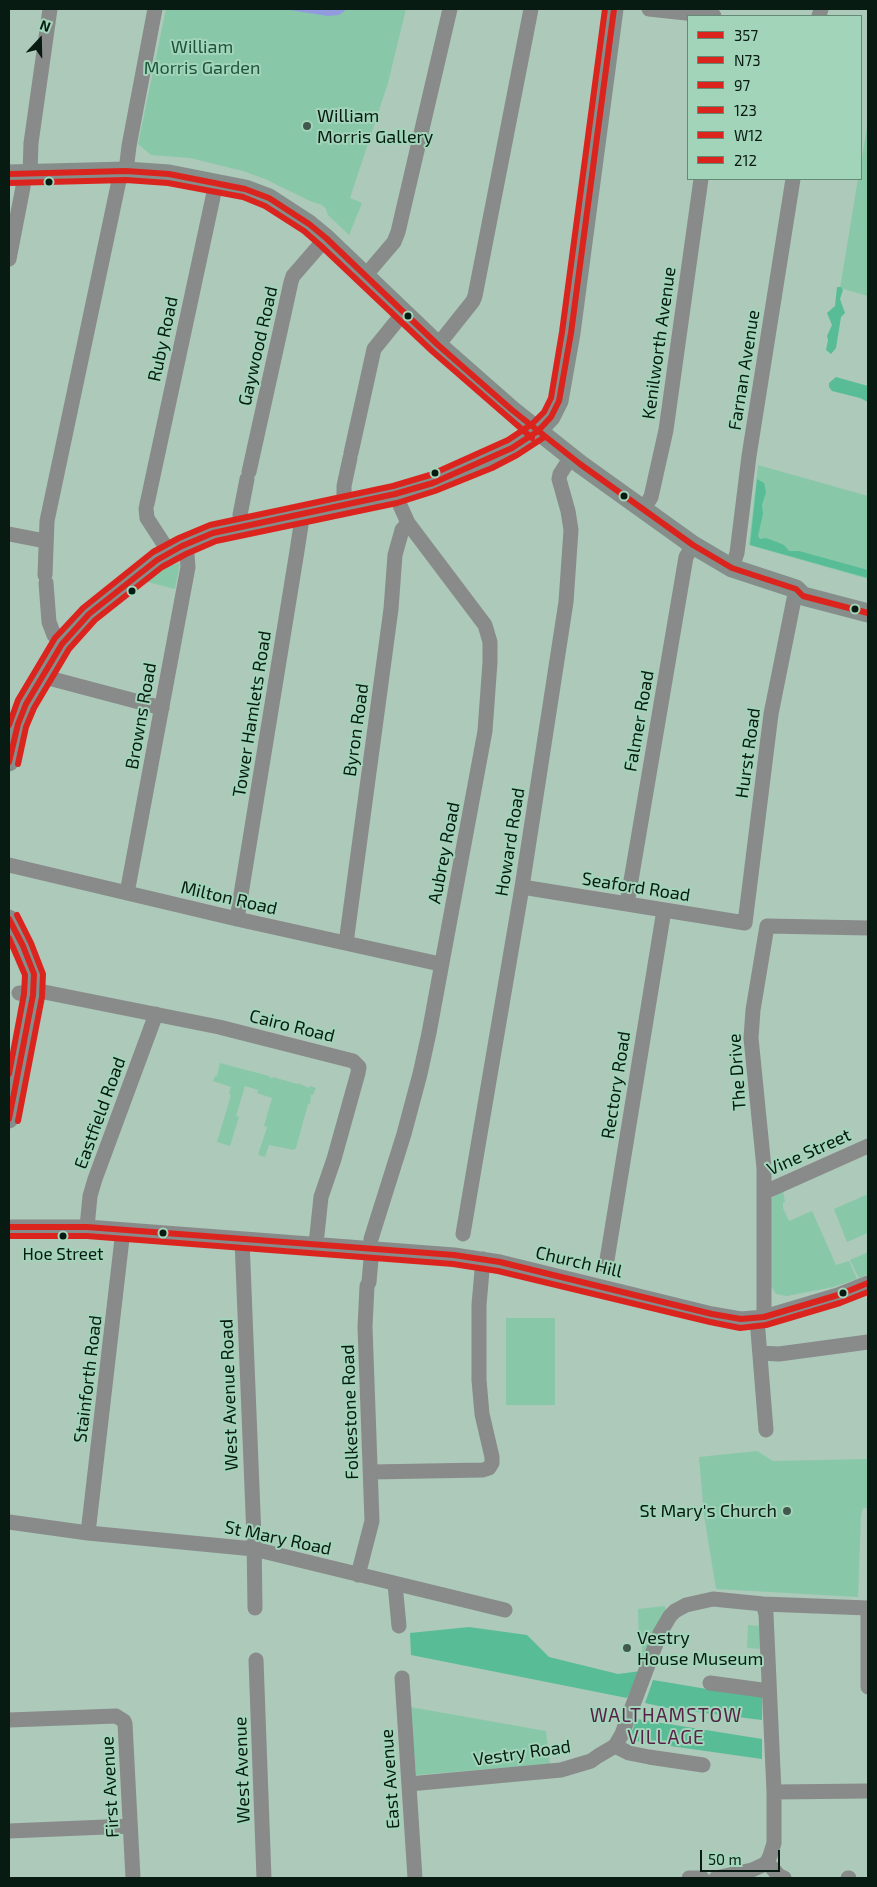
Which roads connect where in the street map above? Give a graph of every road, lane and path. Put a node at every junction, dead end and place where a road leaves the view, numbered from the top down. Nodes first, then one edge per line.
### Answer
1 (50, 9) edge
2 (155, 9) edge
3 (450, 9) edge
4 (531, 9) edge
5 (614, 9) edge
6 (649, 9) edge
7 (705, 15) edge
8 (123, 171) junction
9 (21, 173) edge
10 (701, 180) edge
11 (793, 180) edge
12 (216, 182) junction
13 (326, 238) junction
14 (9, 259) edge
15 (365, 276) junction
16 (404, 312) junction
17 (441, 341) junction
18 (538, 431) junction
19 (568, 462) junction
20 (396, 494) junction
21 (344, 505) junction
22 (643, 510) junction
23 (300, 515) junction
24 (408, 523) junction
25 (243, 526) junction
26 (9, 534) edge
27 (46, 541) junction
28 (692, 545) junction
29 (176, 549) junction
30 (732, 568) junction
31 (796, 589) junction
32 (868, 601) edge
33 (868, 613) edge
34 (62, 644) junction
35 (41, 676) junction
36 (162, 708) junction
37 (13, 722) edge
38 (9, 762) edge
39 (9, 865) edge
40 (522, 887) junction
41 (127, 893) junction
42 (627, 904) junction
43 (664, 910) junction
44 (9, 919) edge
45 (236, 919) junction
46 (745, 923) joint
47 (868, 928) edge
48 (346, 943) junction
49 (440, 964) junction
50 (29, 993) junction
51 (156, 1014) junction
52 (9, 1119) edge
53 (868, 1146) edge
54 (765, 1192) junction
55 (9, 1227) edge
56 (87, 1227) junction
57 (124, 1230) junction
58 (463, 1234) dead end
59 (242, 1240) junction
60 (372, 1243) junction
61 (316, 1244) junction
62 (483, 1259) junction
63 (606, 1266) dead end
64 (868, 1283) edge
65 (760, 1318) junction
66 (868, 1342) edge
67 (760, 1353) junction
68 (766, 1430) dead end
69 (370, 1472) junction
70 (9, 1522) edge
71 (88, 1533) junction
72 (254, 1549) junction
73 (358, 1575) junction
74 (395, 1584) junction
75 (763, 1604) junction
76 (255, 1608) dead end
77 (868, 1608) edge
78 (505, 1610) dead end
79 (399, 1626) dead end
80 (256, 1660) dead end
81 (402, 1678) dead end
82 (710, 1683) dead end
83 (868, 1687) edge
84 (769, 1691) junction
85 (9, 1720) edge
86 (615, 1746) junction
87 (703, 1765) dead end
88 (409, 1784) junction
89 (868, 1791) edge
90 (774, 1792) junction
91 (130, 1826) junction
92 (9, 1831) edge
93 (767, 1862) junction
94 (133, 1878) edge
95 (264, 1878) edge
96 (415, 1878) edge
97 (689, 1878) edge
98 (702, 1878) edge
99 (716, 1878) edge
100 (784, 1878) edge

1 - 9 street
2 - 8 street
3 - 15 street
4 - 17 street
5 - 18 main road
6 - 7 street
8 - 9 main road
8 - 12 main road
8 - 27 street
9 - 14 street
10 - 22 street, Kenilworth Avenue
11 - 30 street, Farnan Avenue
12 - 13 main road
12 - 29 street, Ruby Road
13 - 15 main road
13 - 25 street, Gaywood Road
15 - 16 main road
16 - 17 main road
16 - 21 street
17 - 18 main road
18 - 19 main road
18 - 20 main road
19 - 22 main road
19 - 40 street, Howard Road
20 - 21 main road
20 - 24 street, Aubrey Road
21 - 23 main road
22 - 28 main road
23 - 25 main road
23 - 45 street, Tower Hamlets Road
24 - 48 street, Byron Road
24 - 49 street, Aubrey Road
25 - 29 main road
26 - 27 street
27 - 34 street
28 - 30 main road
28 - 42 street, Falmer Road
29 - 34 main road
29 - 36 street, Browns Road
30 - 31 main road
31 - 32 main road
31 - 33 main road
31 - 46 street, Hurst Road
34 - 35 main road
35 - 36 street
35 - 37 main road
36 - 41 street, Browns Road
37 - 38 main road
39 - 41 street, Milton Road
40 - 42 street, Seaford Road
40 - 58 street, Howard Road
41 - 45 street, Milton Road
42 - 43 street, Seaford Road
43 - 46 street, Seaford Road
43 - 63 street, Rectory Road
44 - 50 main road
45 - 48 street, Milton Road
47 - 54 street, The Drive
48 - 49 street, Milton Road
49 - 60 street, Aubrey Road
50 - 51 street, Cairo Road
50 - 52 main road
51 - 56 street, Eastfield Road
51 - 61 street, Cairo Road
53 - 54 street, Vine Street
54 - 65 street, The Drive
55 - 56 street, Church Hill
56 - 57 street, Church Hill
57 - 59 street, Church Hill
57 - 71 street, Stainforth Road
59 - 61 street, Church Hill
59 - 72 street, West Avenue Road
60 - 61 street, Church Hill
60 - 62 street, Church Hill
60 - 69 street, Folkestone Road
62 - 65 street, Church Hill
62 - 69 street
64 - 65 street, Church Hill
65 - 67 street
66 - 67 street
67 - 68 street
69 - 73 street, Folkestone Road
70 - 71 street, St Mary Road
71 - 72 street, St Mary Road
72 - 73 street, St Mary Road
72 - 76 street
73 - 74 street, St Mary Road
74 - 78 street, St Mary Road
74 - 79 street
75 - 77 street
75 - 84 street
75 - 86 street, Vestry Road
77 - 83 street
80 - 95 street, West Avenue
81 - 88 street, East Avenue
82 - 84 street
84 - 90 street
85 - 91 street, First Avenue
86 - 87 street
86 - 88 street, Vestry Road
88 - 96 street, East Avenue
89 - 90 street
90 - 93 street
91 - 92 street
91 - 94 street, First Avenue
93 - 99 street
93 - 100 street
97 - 98 street

